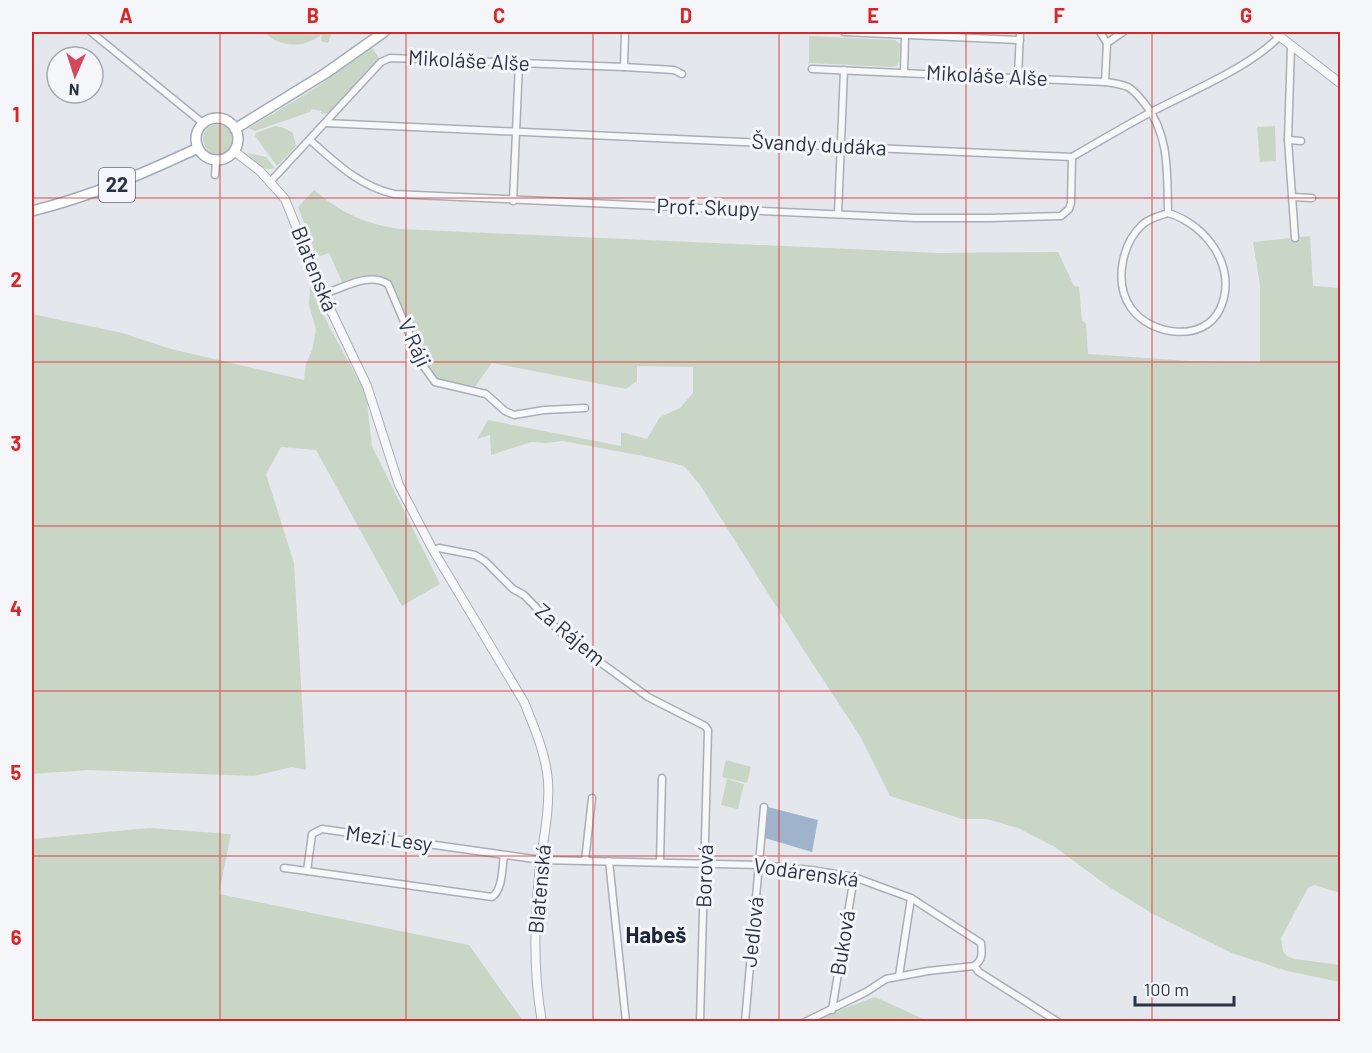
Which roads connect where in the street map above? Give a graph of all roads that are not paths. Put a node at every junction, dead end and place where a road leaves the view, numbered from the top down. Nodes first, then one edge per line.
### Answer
1 (92, 32) edge
2 (384, 32) edge
3 (625, 32) edge
4 (844, 32) edge
5 (1020, 32) edge
6 (1100, 32) edge
7 (1123, 32) edge
8 (1277, 34) edge
9 (905, 35) junction
10 (1020, 40) junction
11 (1107, 43) junction
12 (1291, 46) junction
13 (519, 63) junction
14 (624, 67) junction
15 (812, 69) dead end
16 (844, 70) junction
17 (904, 72) junction
18 (682, 74) dead end
19 (1018, 77) junction
20 (1105, 82) junction
21 (1341, 83) edge
22 (1151, 112) junction
23 (325, 123) junction
24 (204, 124) junction
25 (235, 129) junction
26 (516, 132) junction
27 (310, 140) junction
28 (1288, 140) junction
29 (1300, 141) dead end
30 (840, 145) junction
31 (198, 148) junction
32 (234, 151) junction
33 (1072, 157) junction
34 (216, 160) junction
35 (215, 176) dead end
36 (271, 181) junction
37 (1292, 197) junction
38 (1312, 198) dead end
39 (513, 201) junction
40 (32, 212) edge
41 (1168, 213) junction
42 (838, 214) junction
43 (1295, 238) dead end
44 (323, 294) junction
45 (585, 408) dead end
46 (433, 550) junction
47 (708, 730) joint
48 (662, 778) dead end
49 (592, 798) dead end
50 (764, 807) dead end
51 (504, 855) junction
52 (541, 860) junction
53 (585, 861) junction
54 (609, 861) junction
55 (660, 862) junction
56 (705, 864) junction
57 (760, 865) junction
58 (284, 868) dead end
59 (307, 871) junction
60 (854, 877) junction
61 (910, 898) junction
62 (974, 966) junction
63 (899, 976) junction
64 (832, 1010) junction
65 (542, 1022) edge
66 (626, 1022) edge
67 (700, 1022) edge
68 (745, 1022) edge
69 (805, 1022) edge
70 (1058, 1022) edge

1 - 24 street
2 - 25 main road
3 - 14 street
4 - 9 street
5 - 10 street
6 - 11 street
7 - 11 street
8 - 12 street
8 - 22 street
9 - 10 street
9 - 17 street
10 - 19 street
11 - 20 street
12 - 21 street
12 - 28 street
13 - 14 street, Mikoláše Alše
13 - 23 street, Mikoláše Alše
13 - 26 street
14 - 18 street, Mikoláše Alše
15 - 16 street, Mikoláše Alše
16 - 17 street, Mikoláše Alše
16 - 30 street
17 - 19 street, Mikoláše Alše
19 - 20 street, Mikoláše Alše
20 - 22 street, Mikoláše Alše
22 - 33 street
22 - 41 street, Mikoláše Alše
23 - 26 street, Švandy dudáka
23 - 27 street, Mikoláše Alše
24 - 25 main road
24 - 31 main road
25 - 32 main road
26 - 30 street, Švandy dudáka
26 - 39 street
27 - 36 street, Mikoláše Alše
27 - 39 street, Prof. Skupy
28 - 29 street
28 - 37 street
30 - 33 street, Švandy dudáka
30 - 42 street
31 - 34 main road
31 - 40 main road, 22
32 - 34 main road
32 - 36 street, Blatenská
33 - 42 street, Prof. Skupy
34 - 35 street
36 - 44 street, Blatenská
37 - 38 street
37 - 43 street
39 - 42 street, Prof. Skupy
41 - 41 street
44 - 45 street, V Ráji
44 - 46 street, Blatenská
46 - 47 street, Za Rájem
46 - 52 street, Blatenská
47 - 56 street, Borová
48 - 55 street
49 - 53 street
50 - 57 street, Jedlová
51 - 52 street, Mezi Lesy
51 - 59 street, Mezi Lesy
51 - 59 street, Mezi Lesy
52 - 53 street, Vodárenská
52 - 65 street, Blatenská
53 - 54 street, Vodárenská
54 - 55 street, Vodárenská
54 - 66 street
55 - 56 street, Vodárenská
56 - 57 street, Vodárenská
56 - 67 street, Borová
57 - 60 street, Vodárenská
57 - 68 street, Jedlová
58 - 59 street, Mezi Lesy
60 - 61 street, Vodárenská
60 - 64 street, Buková
61 - 62 street, Vodárenská
61 - 63 street
62 - 63 street
62 - 70 street
63 - 64 street
64 - 69 street

